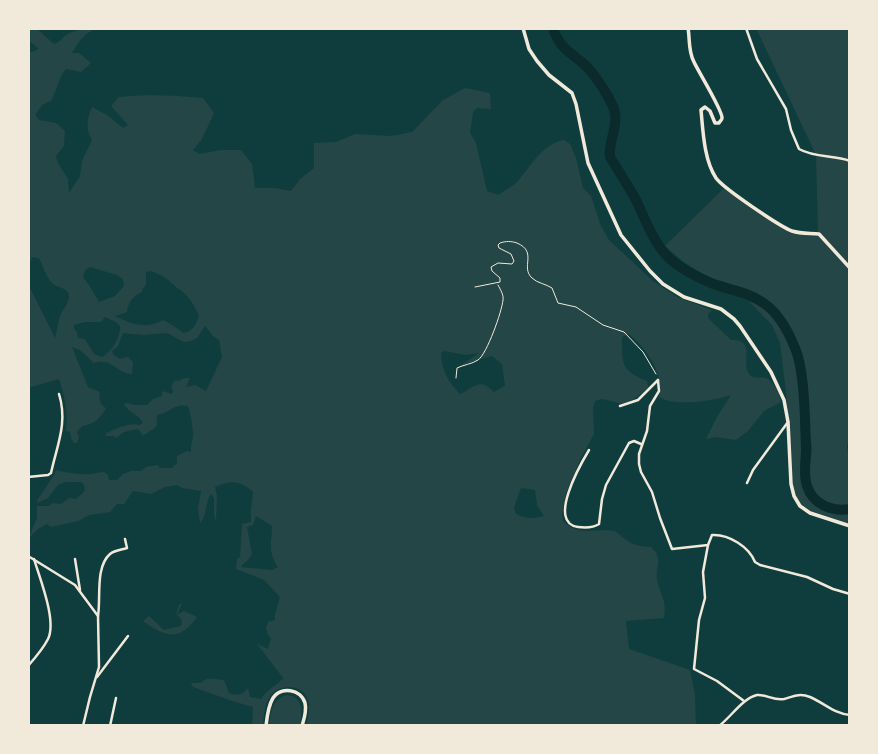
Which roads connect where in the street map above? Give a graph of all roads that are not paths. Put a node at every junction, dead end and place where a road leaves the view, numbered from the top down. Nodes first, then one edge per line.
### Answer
1 (523, 28) edge
2 (688, 28) edge
3 (746, 28) edge
4 (850, 161) edge
5 (850, 268) edge
6 (59, 394) dead end
7 (620, 406) dead end
8 (788, 422) junction
9 (642, 444) junction
10 (589, 450) dead end
11 (28, 477) edge
12 (747, 483) dead end
13 (850, 526) edge
14 (125, 539) dead end
15 (708, 545) junction
16 (28, 556) edge
17 (34, 559) junction
18 (75, 559) dead end
19 (80, 591) junction
20 (850, 594) edge
21 (98, 616) junction
22 (128, 636) dead end
23 (28, 666) edge
24 (95, 679) junction
25 (116, 698) dead end
26 (744, 701) junction
27 (850, 715) edge
28 (83, 726) edge
29 (110, 726) edge
30 (266, 726) edge
31 (302, 726) edge
32 (719, 726) edge

1 - 8 street
2 - 5 street
3 - 4 street
6 - 11 street
7 - 9 street
8 - 12 street
8 - 13 street
9 - 10 street
9 - 15 street
14 - 21 street
15 - 20 street
15 - 26 street
16 - 17 street
17 - 19 street
17 - 23 street
18 - 19 street
19 - 21 street
21 - 24 street
22 - 24 street
24 - 28 street
25 - 29 street
26 - 27 street
26 - 32 street
30 - 31 street

